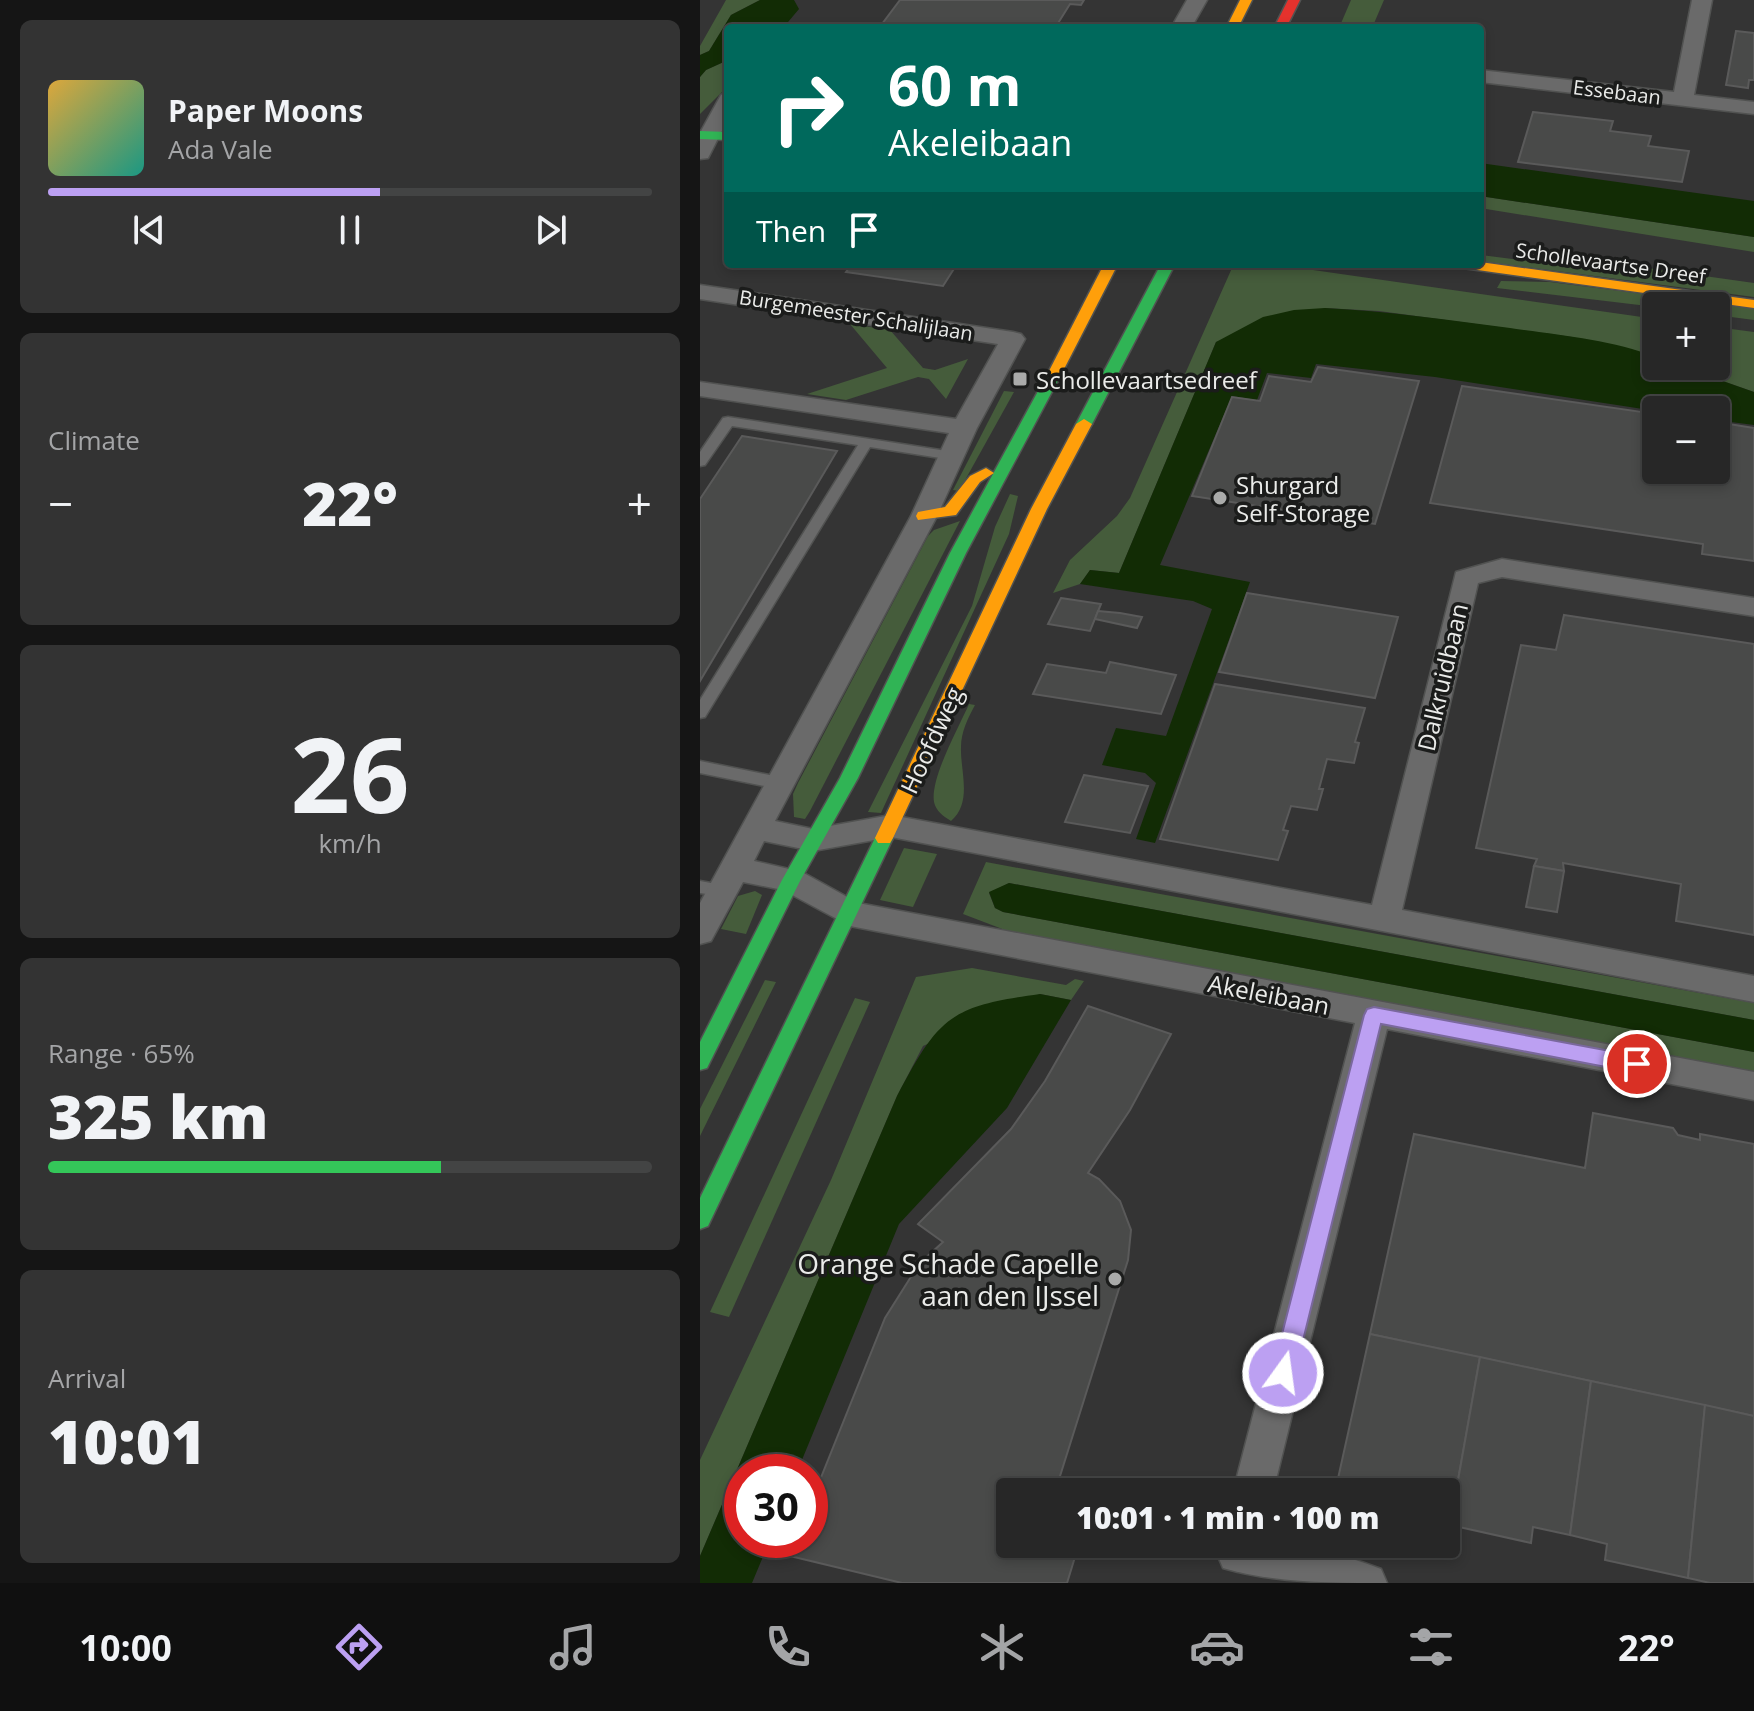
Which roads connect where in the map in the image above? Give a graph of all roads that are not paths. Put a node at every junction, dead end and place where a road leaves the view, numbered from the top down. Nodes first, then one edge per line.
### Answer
1 (1197, 0) edge
2 (1246, 0) edge
3 (1294, 0) edge
4 (1702, 0) edge
5 (1183, 24) edge
6 (1234, 24) edge
7 (1282, 24) edge
8 (1484, 76) edge
9 (1683, 99) junction
10 (724, 108) edge
11 (1754, 108) edge
12 (708, 146) edge
13 (1484, 267) edge
14 (1109, 268) edge
15 (1166, 268) edge
16 (700, 292) edge
17 (1754, 304) edge
18 (700, 389) edge
19 (964, 428) junction
20 (866, 442) junction
21 (953, 456) junction
22 (700, 462) edge
23 (1009, 463) junction
24 (924, 516) junction
25 (1754, 607) edge
26 (700, 713) edge
27 (700, 767) edge
28 (779, 783) junction
29 (891, 826) junction
30 (755, 828) junction
31 (813, 840) junction
32 (791, 880) junction
33 (718, 882) edge
34 (850, 914) junction
35 (1384, 920) junction
36 (700, 932) edge
37 (1754, 989) edge
38 (1374, 1015) junction
39 (700, 1062) edge
40 (1754, 1086) edge
41 (700, 1220) edge
42 (1257, 1478) edge
43 (1255, 1558) edge
44 (1367, 1583) edge

1 - 5 street
2 - 6 main road
3 - 7 main road
4 - 9 street
8 - 9 street, Essebaan
9 - 11 street, Essebaan
10 - 12 street
13 - 17 main road, Schollevaartse Dreef
14 - 23 main road
15 - 29 main road, Hoofdweg
16 - 19 street, Burgemeester Schalijlaan
18 - 19 street
19 - 21 street
20 - 21 lane
20 - 22 lane
20 - 26 lane
21 - 24 street
23 - 24 main road
23 - 31 main road
24 - 28 street
25 - 35 street, Dalkruidbaan
27 - 28 lane
28 - 30 street
29 - 31 street
29 - 34 main road, Hoofdweg
29 - 35 street
30 - 31 street
30 - 33 street
31 - 32 main road
32 - 33 street
32 - 34 street, Akeleibaan
32 - 39 main road
33 - 36 street
34 - 38 street, Akeleibaan
34 - 41 main road, Hoofdweg
35 - 37 street
38 - 40 street, Akeleibaan
38 - 42 street
43 - 44 street

